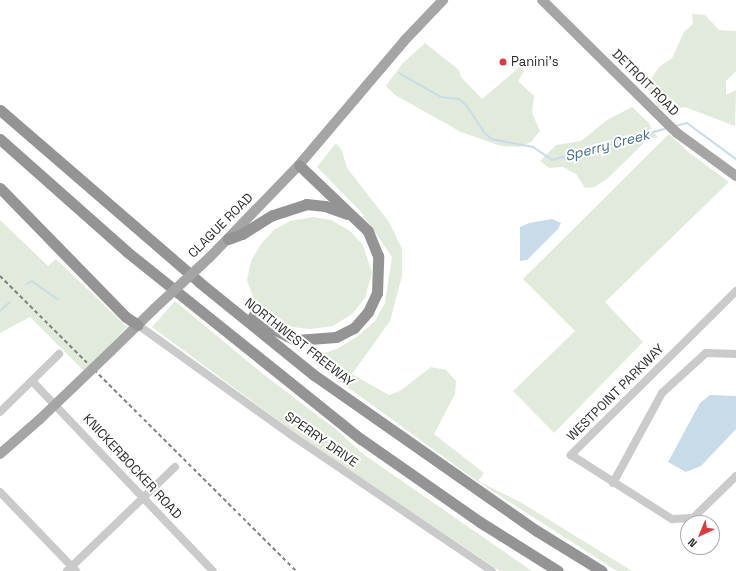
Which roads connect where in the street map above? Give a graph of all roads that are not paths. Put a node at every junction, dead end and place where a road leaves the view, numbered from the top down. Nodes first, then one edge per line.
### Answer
1 (443, 0) edge
2 (542, 0) edge
3 (0, 110) edge
4 (0, 139) edge
5 (299, 165) junction
6 (736, 176) edge
7 (0, 188) edge
8 (357, 219) junction
9 (228, 239) junction
10 (205, 287) junction
11 (736, 291) edge
12 (138, 325) junction
13 (59, 354) dead end
14 (736, 354) edge
15 (32, 381) junction
16 (0, 412) edge
17 (0, 454) edge
18 (175, 467) dead end
19 (736, 476) edge
20 (613, 483) junction
21 (0, 492) edge
22 (143, 496) junction
23 (72, 570) edge
24 (213, 571) edge
25 (492, 571) edge
26 (558, 571) edge
27 (602, 571) edge

1 - 5 main road, CLAGUE ROAD
2 - 6 main road, DETROIT ROAD
3 - 10 highway, NORTHWEST FREEWAY
4 - 26 highway
5 - 8 highway
5 - 9 main road, CLAGUE ROAD
7 - 12 highway
8 - 9 highway
8 - 10 highway
9 - 12 main road, CLAGUE ROAD, bridge
10 - 27 highway, NORTHWEST FREEWAY
11 - 20 street, WESTPOINT PARKWAY
12 - 17 main road, CLAGUE ROAD, bridge
12 - 25 street, SPERRY DRIVE
13 - 15 street
14 - 20 street
15 - 16 street
15 - 22 street, KNICKERBOCKER ROAD
18 - 22 street
19 - 20 street, WESTPOINT PARKWAY
21 - 23 street
22 - 23 street
22 - 24 street, KNICKERBOCKER ROAD

